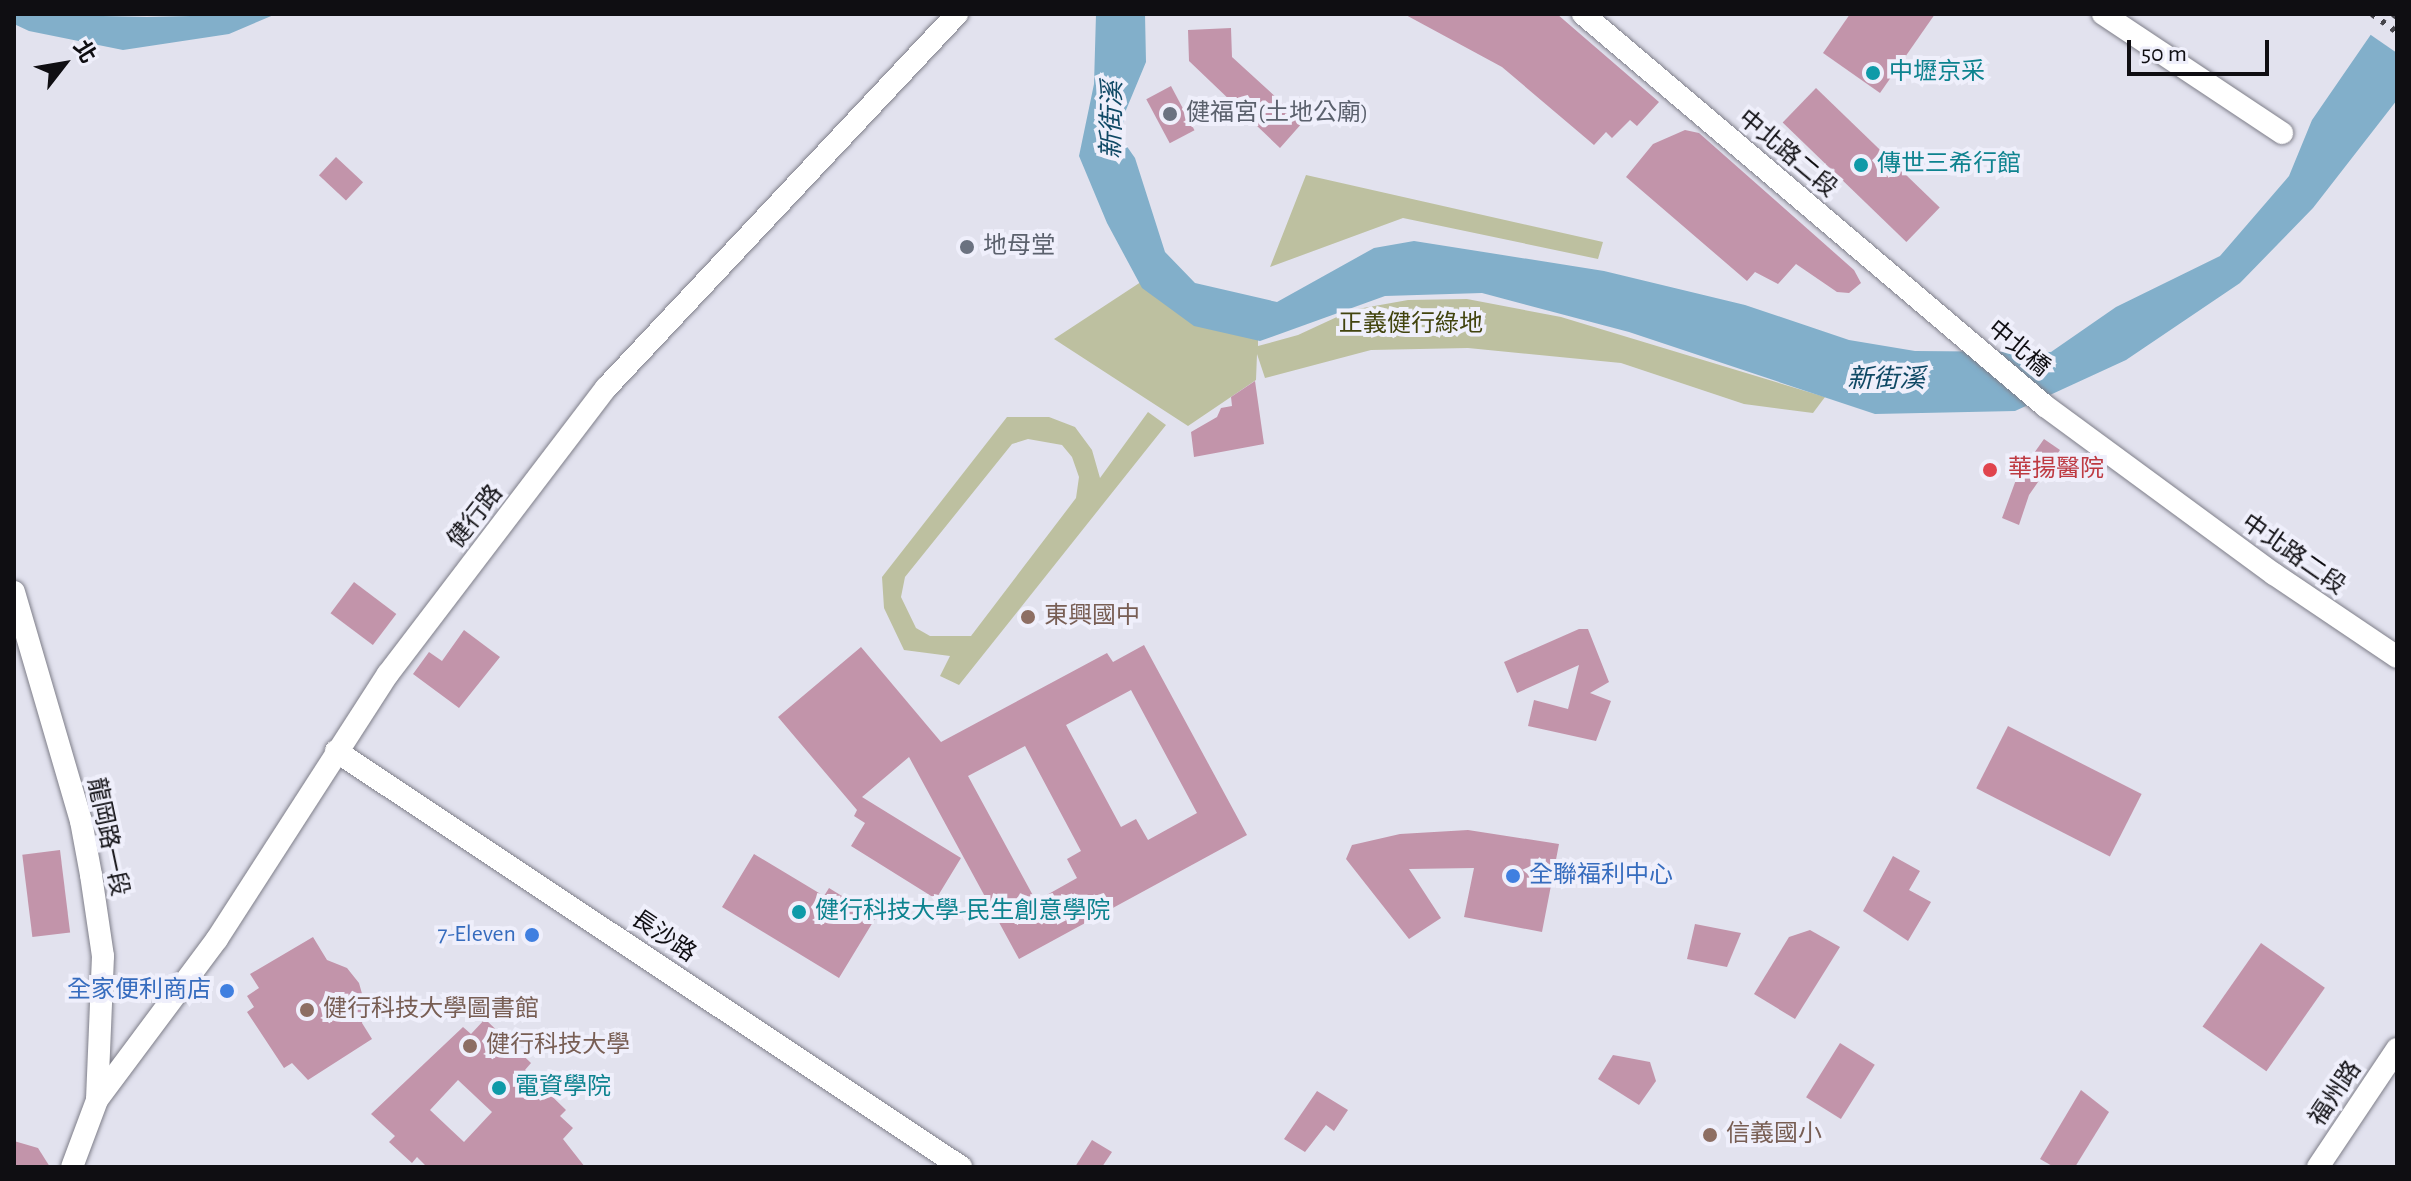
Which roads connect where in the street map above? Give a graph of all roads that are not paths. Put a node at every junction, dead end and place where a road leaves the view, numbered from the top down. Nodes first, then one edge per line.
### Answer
1 (957, 14) edge
2 (1583, 14) edge
3 (2103, 14) edge
4 (2282, 133) dead end
5 (1958, 333) joint
6 (2045, 406) joint
7 (14, 592) edge
8 (2397, 657) edge
9 (336, 751) junction
10 (2397, 1049) edge
11 (97, 1100) junction
12 (72, 1167) edge
13 (961, 1167) edge
14 (2318, 1167) edge

1 - 9 street, 健行路
2 - 5 street, 中北路二段
3 - 4 street
5 - 6 street, 中北橋
6 - 8 street, 中北路二段
7 - 11 street, 龍岡路一段
9 - 11 street, 健行路
9 - 13 street, 長沙路
10 - 14 street, 福州路
11 - 12 street

